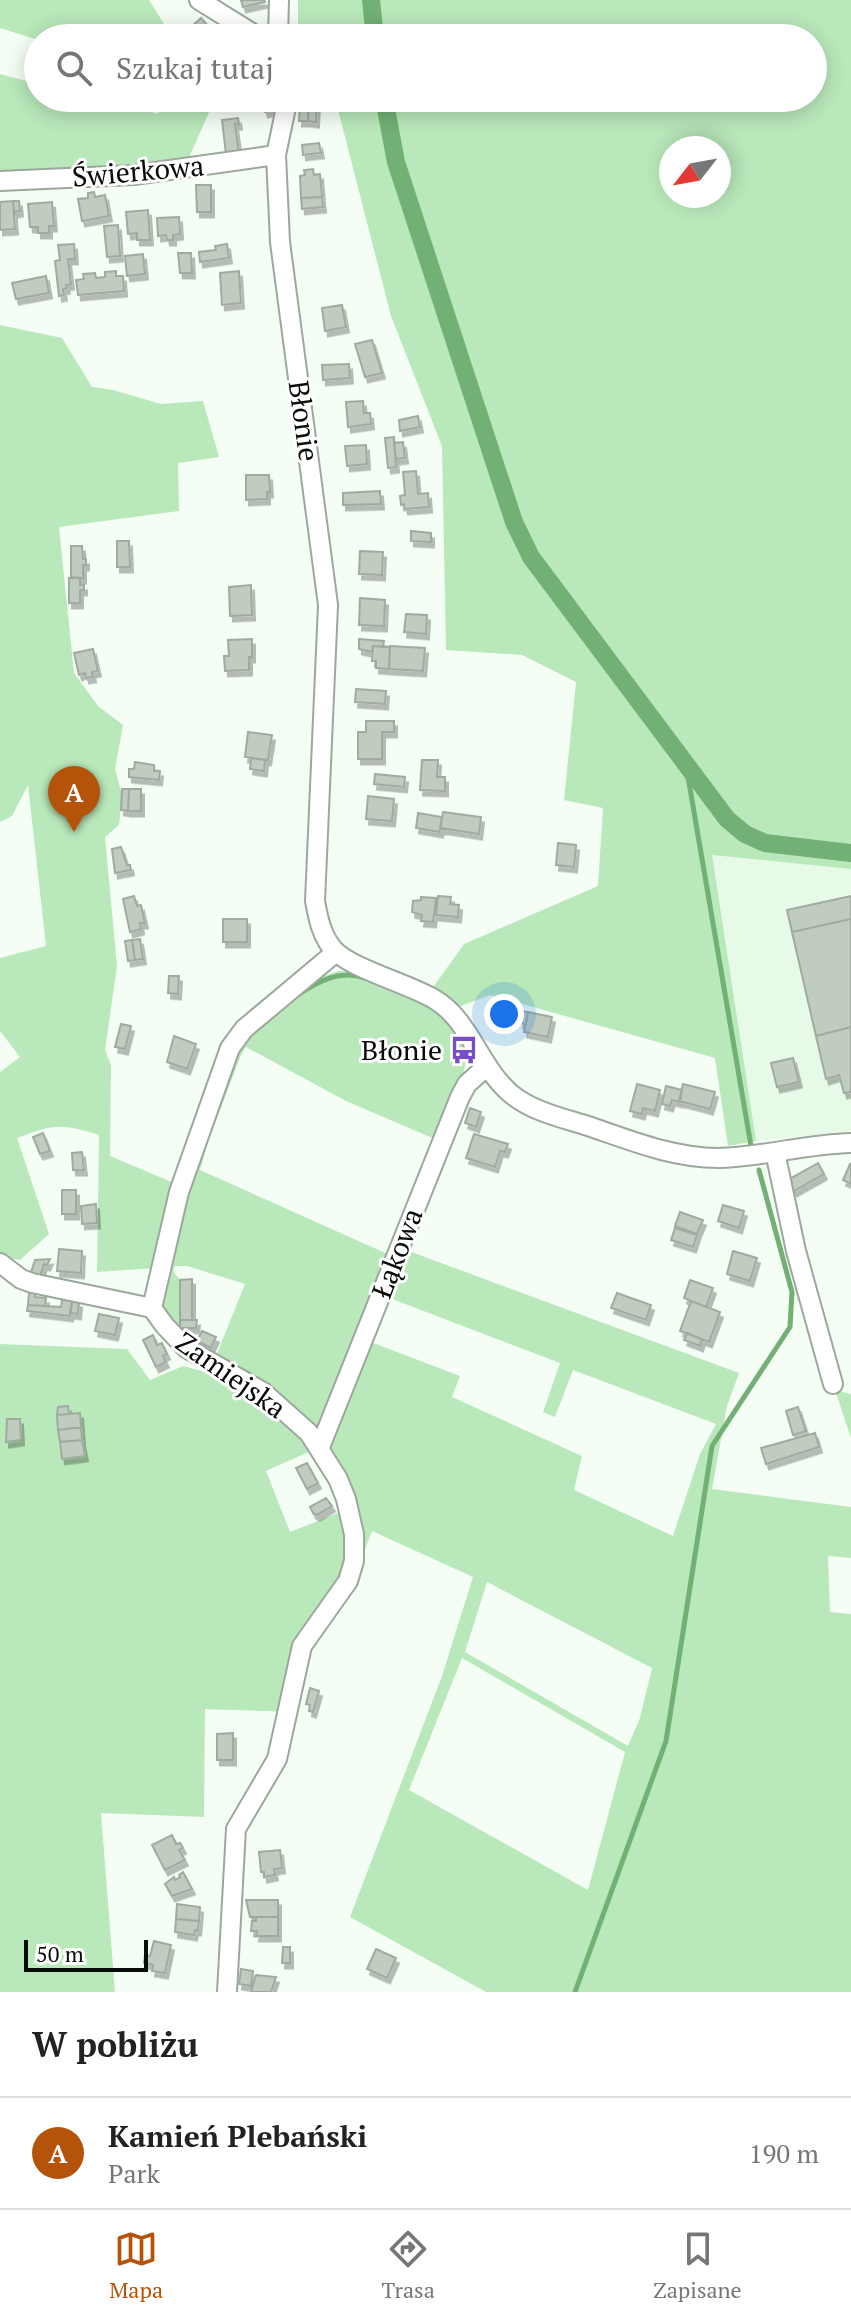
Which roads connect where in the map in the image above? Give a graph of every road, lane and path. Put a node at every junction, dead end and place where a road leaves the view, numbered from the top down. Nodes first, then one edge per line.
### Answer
1 (279, 0) edge
2 (203, 1) edge
3 (238, 24) edge
4 (278, 24) edge
5 (285, 112) edge
6 (276, 155) junction
7 (0, 181) edge
8 (336, 952) junction
9 (486, 1067) junction
10 (851, 1143) edge
11 (775, 1152) junction
12 (0, 1263) edge
13 (152, 1308) junction
14 (833, 1384) dead end
15 (320, 1447) junction
16 (227, 1992) edge

1 - 4 street
2 - 3 street
5 - 6 street, Błonie
6 - 7 street, Świerkowa
6 - 8 street, Błonie
8 - 9 street
8 - 13 street
9 - 11 street
9 - 15 street, Łąkowa
10 - 11 street
11 - 14 street
12 - 13 street, Zamiejska
13 - 15 street, Zamiejska
15 - 16 street, Zamiejska

